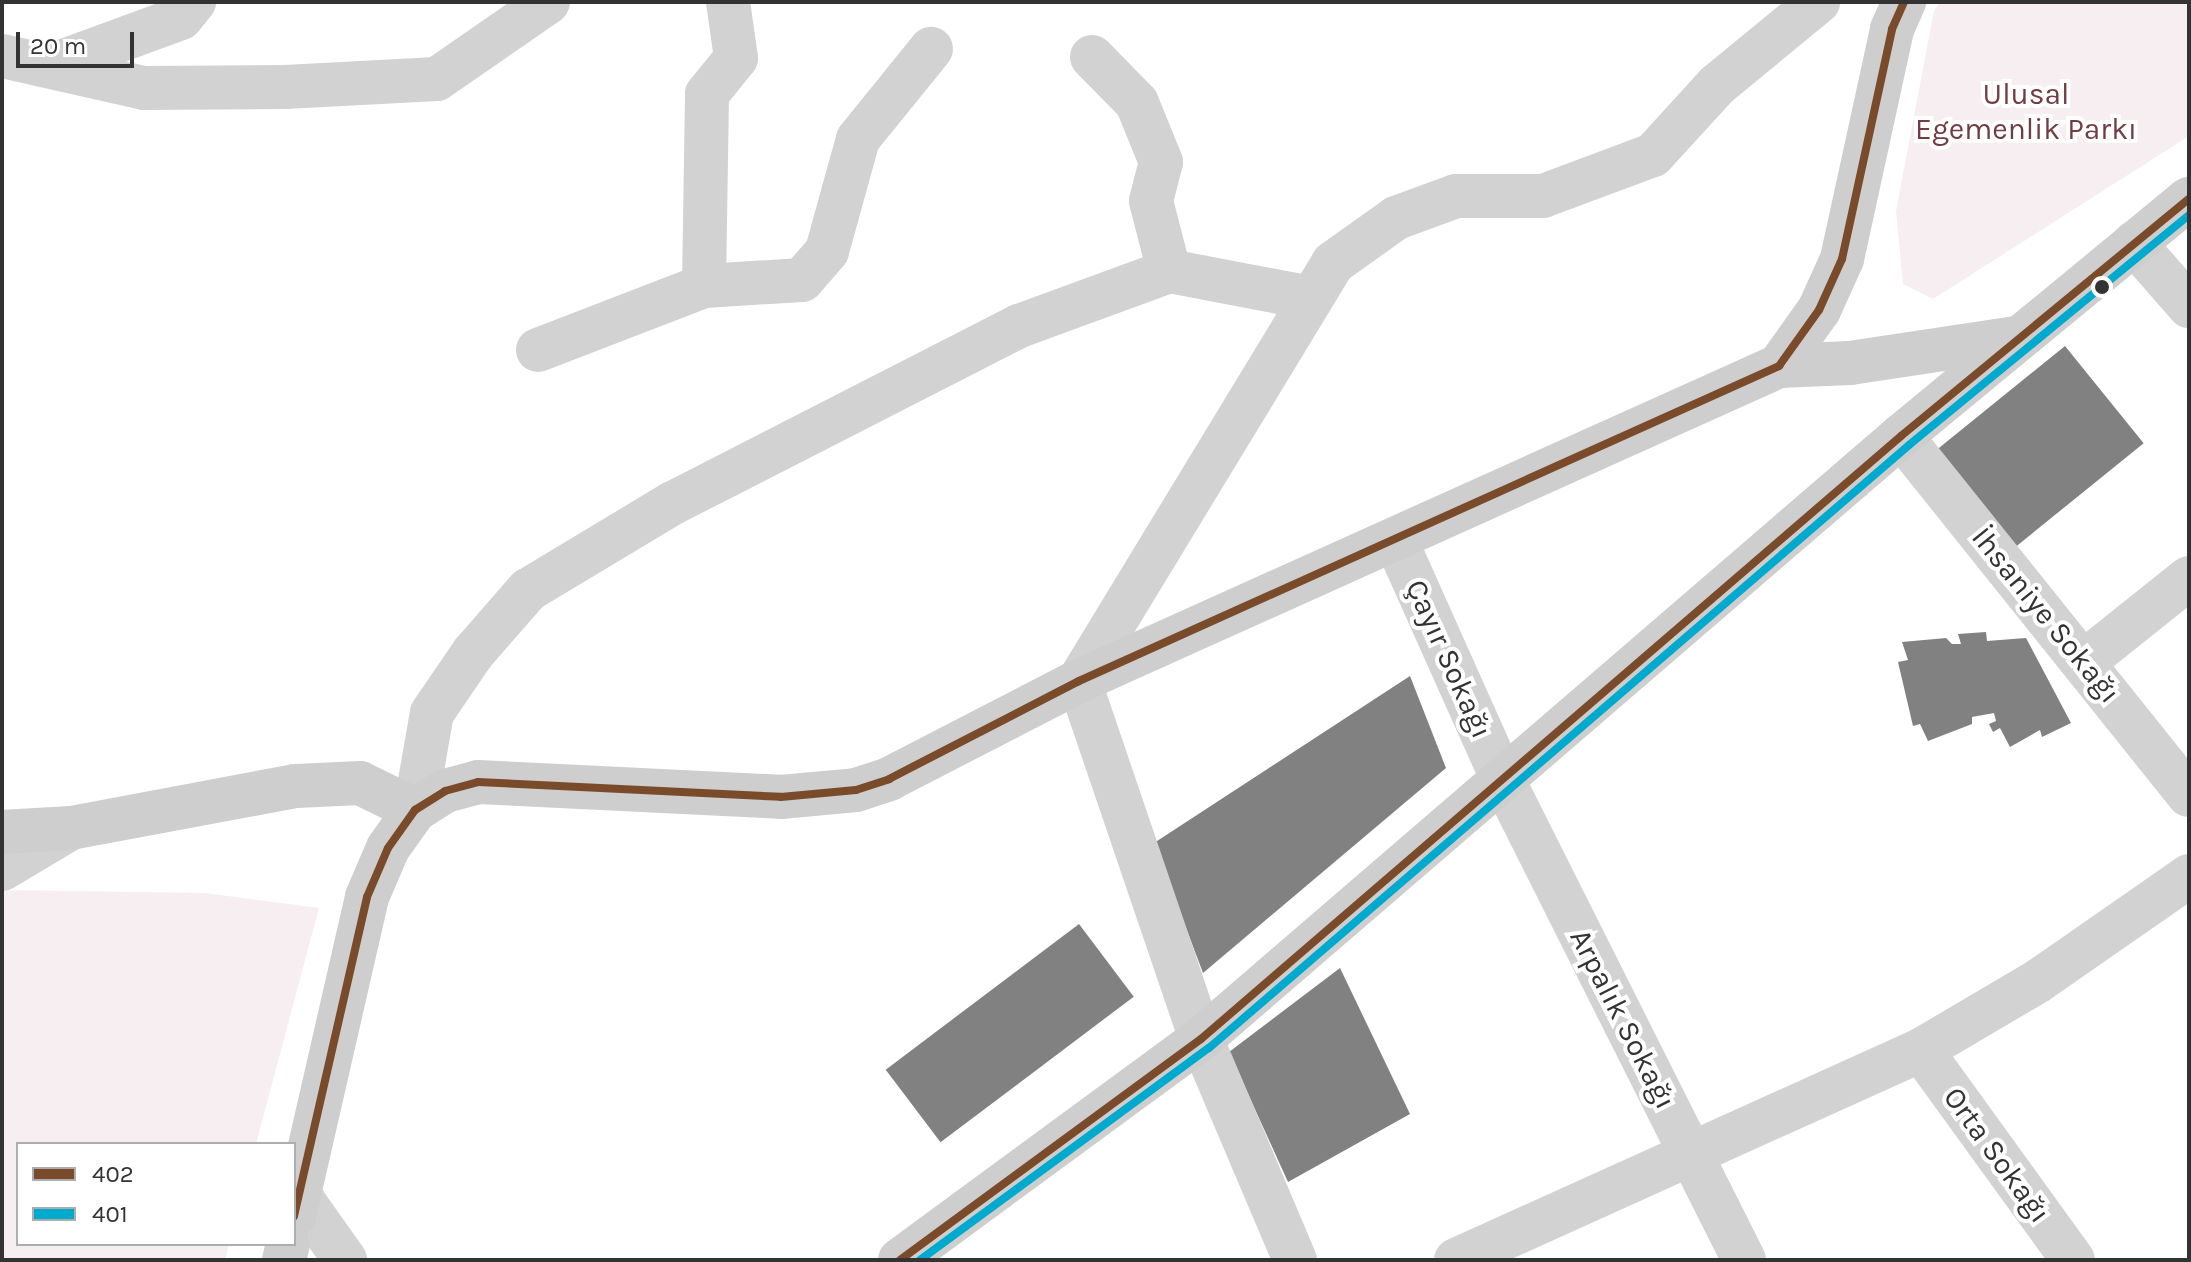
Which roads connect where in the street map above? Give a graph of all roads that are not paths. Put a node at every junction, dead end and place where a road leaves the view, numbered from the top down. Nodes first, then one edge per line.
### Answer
1 (194, 2) edge
2 (548, 2) edge
3 (728, 2) edge
4 (1818, 2) edge
5 (1904, 2) edge
6 (931, 49) dead end
7 (2, 56) edge
8 (1092, 57) dead end
9 (53, 65) junction
10 (2189, 199) edge
11 (2134, 243) junction
12 (1169, 271) junction
13 (704, 286) junction
14 (1310, 298) junction
15 (2189, 306) edge
16 (2016, 338) junction
17 (538, 350) dead end
18 (1779, 366) junction
19 (1901, 436) junction
20 (1396, 541) junction
21 (2189, 578) edge
22 (2085, 661) junction
23 (1079, 681) junction
24 (1502, 778) junction
25 (2189, 795) edge
26 (415, 810) junction
27 (71, 828) junction
28 (2, 832) edge
29 (2, 869) edge
30 (2189, 876) edge
31 (1201, 1039) junction
32 (1921, 1050) junction
33 (1692, 1155) junction
34 (296, 1206) edge
35 (345, 1260) edge
36 (900, 1260) edge
37 (1295, 1260) edge
38 (1456, 1260) edge
39 (1744, 1260) edge
40 (2073, 1260) edge

1 - 9 street
2 - 9 street
3 - 13 street
4 - 14 street
5 - 18 main road
6 - 13 street
7 - 9 street
8 - 12 street
10 - 11 main road
11 - 15 street
11 - 16 main road
12 - 14 street
12 - 26 street
13 - 17 street
14 - 23 street
16 - 18 main road
16 - 19 main road
18 - 20 main road
19 - 22 street, İhsaniye Sokağı
19 - 24 main road
20 - 23 main road
20 - 24 street, Çayır Sokağı
21 - 22 street
22 - 25 street, İhsaniye Sokağı
23 - 26 main road
23 - 31 street
24 - 31 main road
24 - 33 street, Arpalık Sokağı
26 - 27 main road
26 - 34 main road
27 - 28 main road
27 - 29 street
30 - 32 street
31 - 36 main road
31 - 37 street
32 - 33 street
32 - 40 street, Orta Sokağı
33 - 38 street
33 - 39 street, Arpalık Sokağı
34 - 35 street

